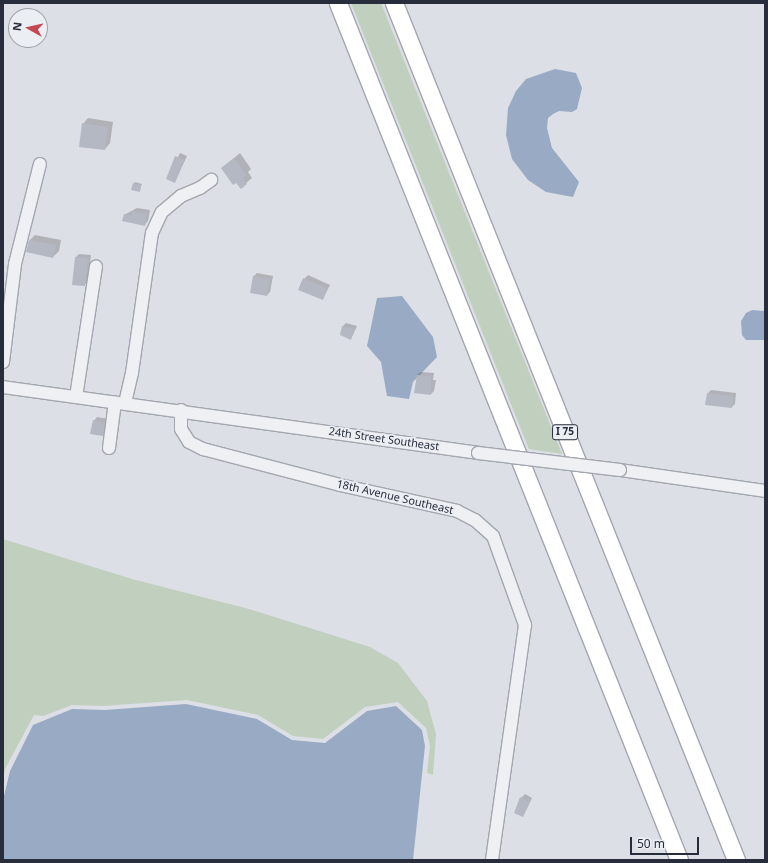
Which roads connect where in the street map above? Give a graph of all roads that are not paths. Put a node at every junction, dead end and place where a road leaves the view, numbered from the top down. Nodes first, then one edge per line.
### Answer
1 (338, 3) edge
2 (394, 3) edge
3 (40, 164) dead end
4 (211, 180) dead end
5 (96, 267) dead end
6 (3, 362) edge
7 (3, 387) edge
8 (76, 396) junction
9 (120, 402) junction
10 (181, 410) junction
11 (109, 448) dead end
12 (765, 491) edge
13 (492, 860) edge
14 (680, 860) edge
15 (736, 860) edge

1 - 14 highway
2 - 15 highway, I 75
3 - 6 street
4 - 9 street
5 - 8 street
7 - 8 street, 24th Street Southeast
8 - 9 street, 24th Street Southeast
9 - 10 street, 24th Street Southeast
9 - 11 street
10 - 12 street, 24th Street Southeast, bridge
10 - 13 street, 18th Avenue Southeast

